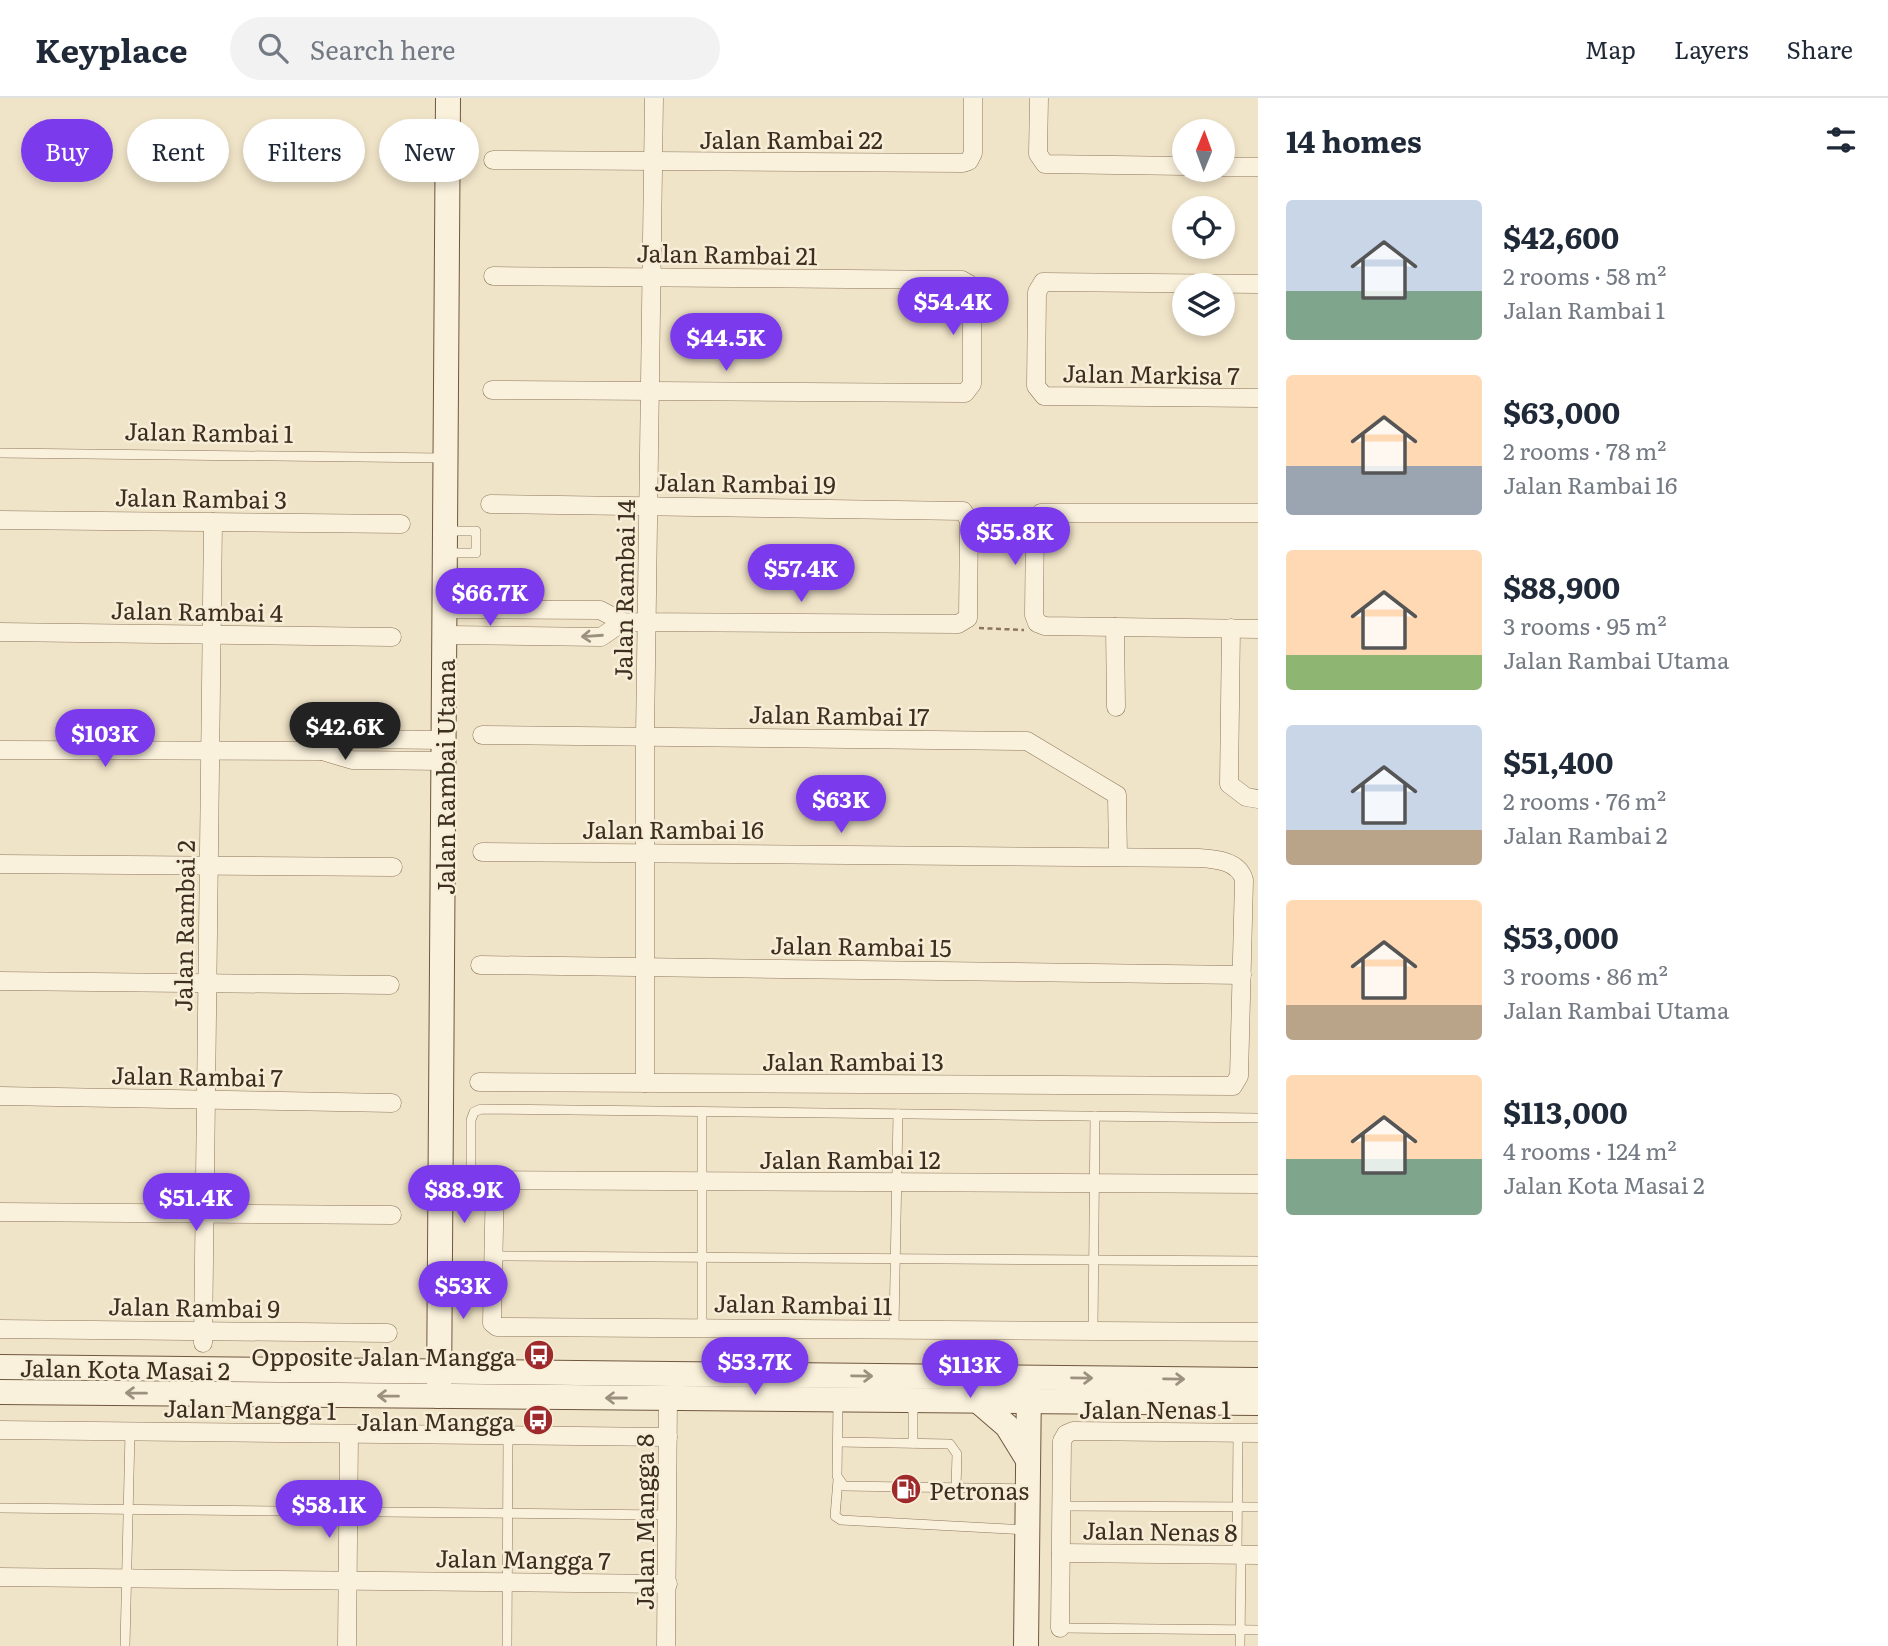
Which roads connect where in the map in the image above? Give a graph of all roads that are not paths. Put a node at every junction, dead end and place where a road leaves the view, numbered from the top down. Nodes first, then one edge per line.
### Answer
1 (448, 98) edge
2 (654, 98) edge
3 (973, 98) edge
4 (1039, 98) edge
5 (493, 160) dead end
6 (654, 162) junction
7 (1172, 166) edge
8 (1236, 167) edge
9 (1258, 167) edge
10 (493, 276) dead end
11 (652, 277) junction
12 (1258, 284) edge
13 (492, 390) dead end
14 (651, 392) junction
15 (1258, 398) edge
16 (0, 453) edge
17 (446, 458) junction
18 (490, 504) dead end
19 (649, 505) junction
20 (1258, 513) edge
21 (0, 520) edge
22 (213, 522) junction
23 (401, 524) dead end
24 (445, 609) junction
25 (556, 610) junction
26 (623, 622) junction
27 (646, 622) junction
28 (1115, 627) junction
29 (1231, 628) junction
30 (1258, 629) edge
31 (0, 632) edge
32 (212, 635) junction
33 (445, 635) junction
34 (556, 637) junction
35 (392, 638) dead end
36 (1116, 707) dead end
37 (482, 734) dead end
38 (645, 736) junction
39 (0, 750) edge
40 (210, 750) junction
41 (444, 750) junction
42 (1258, 799) edge
43 (482, 852) dead end
44 (645, 852) junction
45 (1118, 857) junction
46 (0, 864) edge
47 (209, 864) junction
48 (393, 867) dead end
49 (480, 965) dead end
50 (645, 967) junction
51 (1242, 975) junction
52 (0, 981) edge
53 (207, 983) junction
54 (390, 985) dead end
55 (479, 1083) dead end
56 (645, 1083) junction
57 (0, 1096) edge
58 (205, 1100) junction
59 (392, 1103) dead end
60 (702, 1112) junction
61 (898, 1114) junction
62 (1095, 1116) junction
63 (1258, 1118) edge
64 (471, 1179) junction
65 (441, 1180) junction
66 (495, 1180) junction
67 (704, 1181) junction
68 (897, 1182) junction
69 (1094, 1183) junction
70 (1258, 1184) edge
71 (0, 1212) edge
72 (203, 1214) junction
73 (392, 1215) dead end
74 (493, 1256) junction
75 (703, 1258) junction
76 (895, 1259) junction
77 (1093, 1260) junction
78 (1258, 1261) edge
79 (702, 1326) junction
80 (894, 1328) junction
81 (0, 1329) edge
82 (1093, 1331) junction
83 (1258, 1332) edge
84 (388, 1333) dead end
85 (203, 1336) junction
86 (2, 1367) edge
87 (440, 1371) junction
88 (1258, 1380) edge
89 (1029, 1390) junction
90 (2, 1392) edge
91 (439, 1396) junction
92 (668, 1398) junction
93 (838, 1399) junction
94 (913, 1400) junction
95 (978, 1401) junction
96 (1082, 1402) junction
97 (1258, 1403) edge
98 (0, 1430) edge
99 (130, 1432) junction
100 (1238, 1433) junction
101 (1258, 1433) edge
102 (349, 1434) junction
103 (508, 1436) junction
104 (668, 1437) junction
105 (838, 1442) junction
106 (913, 1443) junction
107 (1028, 1461) junction
108 (838, 1480) junction
109 (956, 1488) junction
110 (1028, 1489) junction
111 (1062, 1506) junction
112 (1238, 1507) junction
113 (1258, 1507) edge
114 (0, 1508) edge
115 (128, 1509) junction
116 (348, 1512) junction
117 (507, 1513) junction
118 (667, 1515) junction
119 (1027, 1530) junction
120 (1061, 1553) junction
121 (1245, 1555) edge
122 (0, 1577) edge
123 (126, 1579) junction
124 (348, 1581) junction
125 (507, 1582) junction
126 (668, 1584) junction
127 (1060, 1628) joint
128 (1240, 1629) junction
129 (1258, 1630) edge
130 (124, 1646) edge
131 (347, 1646) edge
132 (507, 1646) edge
133 (666, 1646) edge
134 (1026, 1646) edge
135 (1240, 1646) edge

1 - 17 main road, Jalan Rambai Utama
2 - 6 street, Jalan Rambai 14
3 - 6 street, Jalan Rambai 22
4 - 7 street
5 - 6 street, Jalan Rambai 22
6 - 11 street, Jalan Rambai 14
8 - 9 street
10 - 11 street, Jalan Rambai 21
11 - 14 street, Jalan Rambai 14
11 - 14 street, Jalan Rambai 21
12 - 15 street, Jalan Markisa 7
13 - 14 street
14 - 19 street, Jalan Rambai 14
16 - 17 lane, Jalan Rambai 1
17 - 24 main road, Jalan Rambai Utama
18 - 19 street, Jalan Rambai 19
19 - 27 street, Jalan Rambai 14
19 - 27 street, Jalan Rambai 19
20 - 28 street
21 - 22 street, Jalan Rambai 3
22 - 23 street, Jalan Rambai 3
22 - 32 street, Jalan Rambai 2
24 - 25 street
24 - 33 main road, Jalan Rambai Utama
25 - 26 street
25 - 34 street
26 - 27 street
26 -> 34 street
27 - 38 street, Jalan Rambai 14
28 - 29 street
28 - 36 street
29 - 30 street
29 - 42 street
31 - 32 street, Jalan Rambai 4
32 - 35 street, Jalan Rambai 4
32 - 40 street, Jalan Rambai 2
33 - 34 street
33 - 41 main road, Jalan Rambai Utama
37 - 38 street, Jalan Rambai 17
38 - 44 street, Jalan Rambai 14
38 - 45 street, Jalan Rambai 17
39 - 40 street
40 - 41 street
40 - 47 street, Jalan Rambai 2
41 - 65 main road, Jalan Rambai Utama
43 - 44 street, Jalan Rambai 16
44 - 45 street, Jalan Rambai 16
44 - 50 street, Jalan Rambai 14
45 - 51 street, Jalan Rambai 16
46 - 47 street
47 - 48 street
47 - 53 street, Jalan Rambai 2
49 - 50 street, Jalan Rambai 15
50 - 51 street, Jalan Rambai 15
50 - 56 street, Jalan Rambai 14
51 - 56 street, Jalan Rambai 13
52 - 53 street
53 - 54 street
53 - 58 street, Jalan Rambai 2
55 - 56 street, Jalan Rambai 13
57 - 58 street, Jalan Rambai 7
58 - 59 street, Jalan Rambai 7
58 - 72 street, Jalan Rambai 2
60 - 61 lane
60 - 64 lane
60 - 67 lane
61 - 62 lane
61 - 68 lane
62 - 63 lane
62 - 69 lane
64 - 65 street, Jalan Rambai 12
64 - 66 street, Jalan Rambai 12
65 - 87 main road, Jalan Rambai Utama
66 - 67 street, Jalan Rambai 12
66 - 74 street, Jalan Rambai 11
67 - 68 street, Jalan Rambai 12
67 - 75 lane
68 - 69 street, Jalan Rambai 12
68 - 76 lane
69 - 70 street, Jalan Rambai 12
69 - 77 lane
71 - 72 street
72 - 73 street
72 - 85 street, Jalan Rambai 2
74 - 75 lane
74 - 79 street, Jalan Rambai 11
75 - 76 lane
75 - 79 lane
76 - 77 lane
76 - 80 lane
77 - 78 lane
77 - 82 lane
79 - 80 street, Jalan Rambai 11
80 - 82 street, Jalan Rambai 11
81 - 85 street, Jalan Rambai 9
82 - 83 street, Jalan Rambai 11
84 - 85 street, Jalan Rambai 9
86 - 87 main road, Jalan Kota Masai 2
86 - 90 main road
87 -> 89 main road, Jalan Kota Masai 2
87 - 91 main road, Jalan Rambai Utama
89 -> 88 main road, Jalan Kota Masai 2
89 - 95 main road, Jalan Kota Masai 2
89 - 96 main road, Jalan Kota Masai 2
89 - 107 main road
91 -> 90 main road, Jalan Kota Masai 2
92 -> 91 main road, Jalan Kota Masai 2
92 - 93 main road, Jalan Kota Masai 2
92 - 104 street, Jalan Mangga 8
93 - 94 main road, Jalan Kota Masai 2
93 - 105 lane
94 - 95 main road, Jalan Kota Masai 2
94 - 106 lane
95 - 107 main road
96 - 97 main road, Jalan Kota Masai 2
96 - 107 main road
98 - 99 street, Jalan Mangga 1
99 - 102 street, Jalan Mangga 1
99 - 115 lane
100 - 101 street, Jalan Nenas 1
100 - 111 street, Jalan Nenas 1
100 - 112 lane
102 - 103 street, Jalan Mangga 1
102 - 116 street
103 - 104 street, Jalan Mangga 1
103 - 117 lane
104 - 118 street, Jalan Mangga 8
105 - 106 lane
105 - 108 lane
106 - 109 lane
107 - 110 main road
108 - 109 lane
108 - 119 lane
109 - 110 lane
110 - 119 main road
111 - 112 lane
111 - 120 street
112 - 113 lane
112 - 121 lane
114 - 115 lane
115 - 116 lane
115 - 123 lane
116 - 117 lane
116 - 124 street
117 - 118 lane
117 - 125 lane
118 - 126 street, Jalan Mangga 8
119 - 134 main road
120 - 121 street, Jalan Nenas 8
120 - 127 street
121 - 128 lane
122 - 123 street, Jalan Mangga 7
123 - 124 street, Jalan Mangga 7
123 - 130 lane
124 - 125 street, Jalan Mangga 7
124 - 131 street
125 - 126 street, Jalan Mangga 7
125 - 132 lane
126 - 133 street, Jalan Mangga 8
127 - 128 lane
128 - 129 lane
128 - 135 lane

